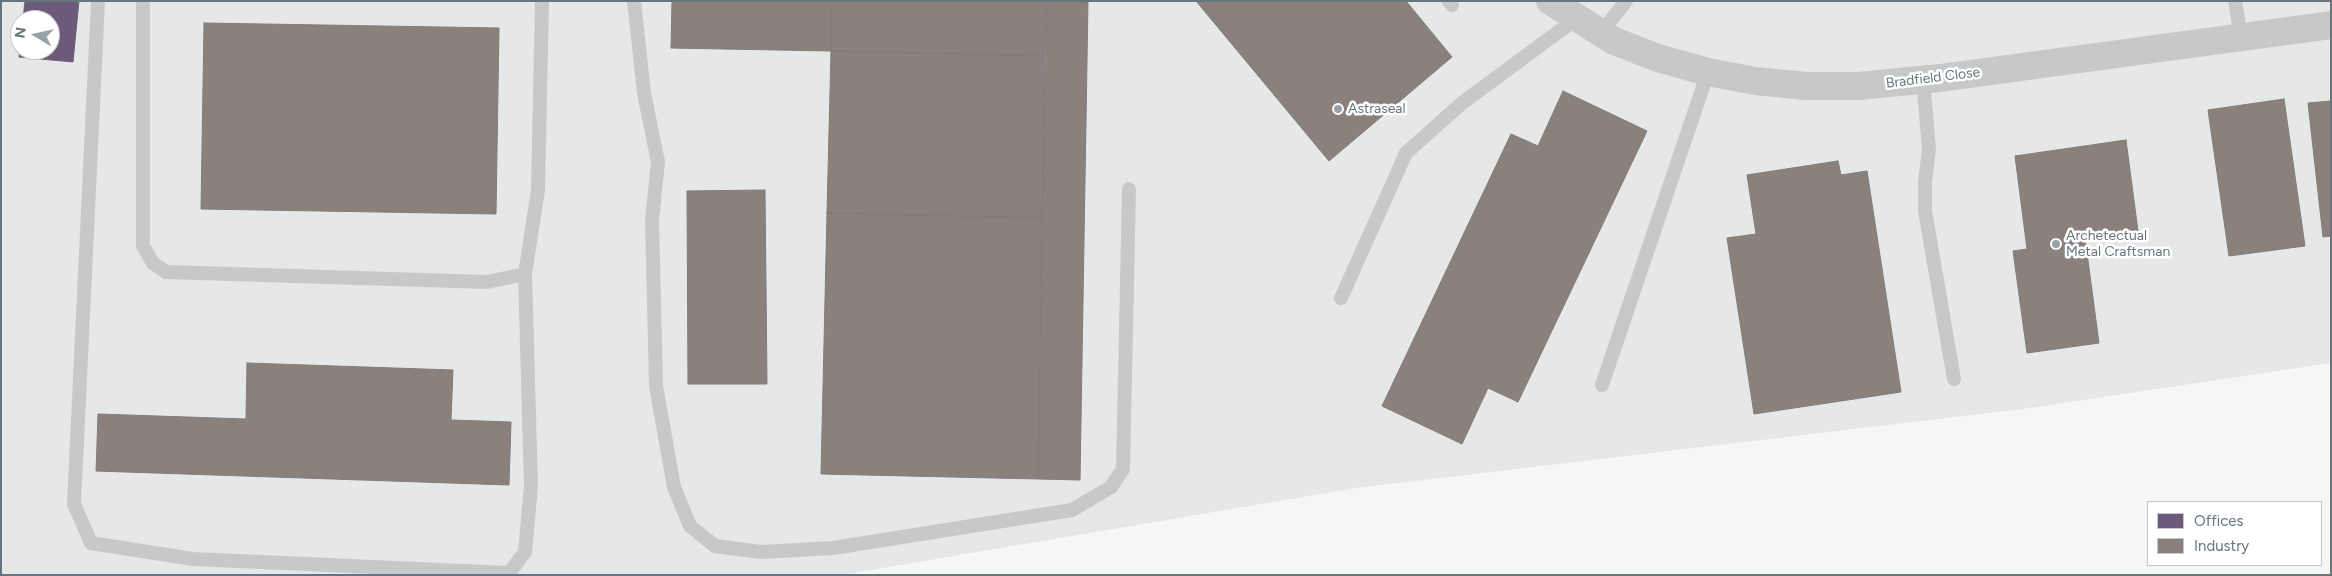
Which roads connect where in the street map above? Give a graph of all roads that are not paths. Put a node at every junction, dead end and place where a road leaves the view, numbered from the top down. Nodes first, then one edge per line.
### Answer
1 (98, 1) edge
2 (143, 1) edge
3 (542, 1) edge
4 (634, 1) edge
5 (1550, 1) edge
6 (1626, 1) edge
7 (2235, 1) edge
8 (1576, 19) junction
9 (2331, 25) edge
10 (1601, 33) junction
11 (2241, 37) junction
12 (1708, 72) junction
13 (1923, 79) junction
14 (1129, 189) dead end
15 (525, 274) junction
16 (1341, 298) dead end
17 (1954, 380) dead end
18 (1602, 385) dead end

1 - 15 lane
2 - 15 lane
3 - 15 lane
4 - 14 lane
5 - 8 street, Bradfield Close
6 - 10 lane
7 - 11 lane
8 - 10 street, Bradfield Close
8 - 16 lane
9 - 11 street, Bradfield Close
10 - 12 street, Bradfield Close
11 - 13 street, Bradfield Close
12 - 13 street, Bradfield Close
12 - 18 lane
13 - 17 lane

